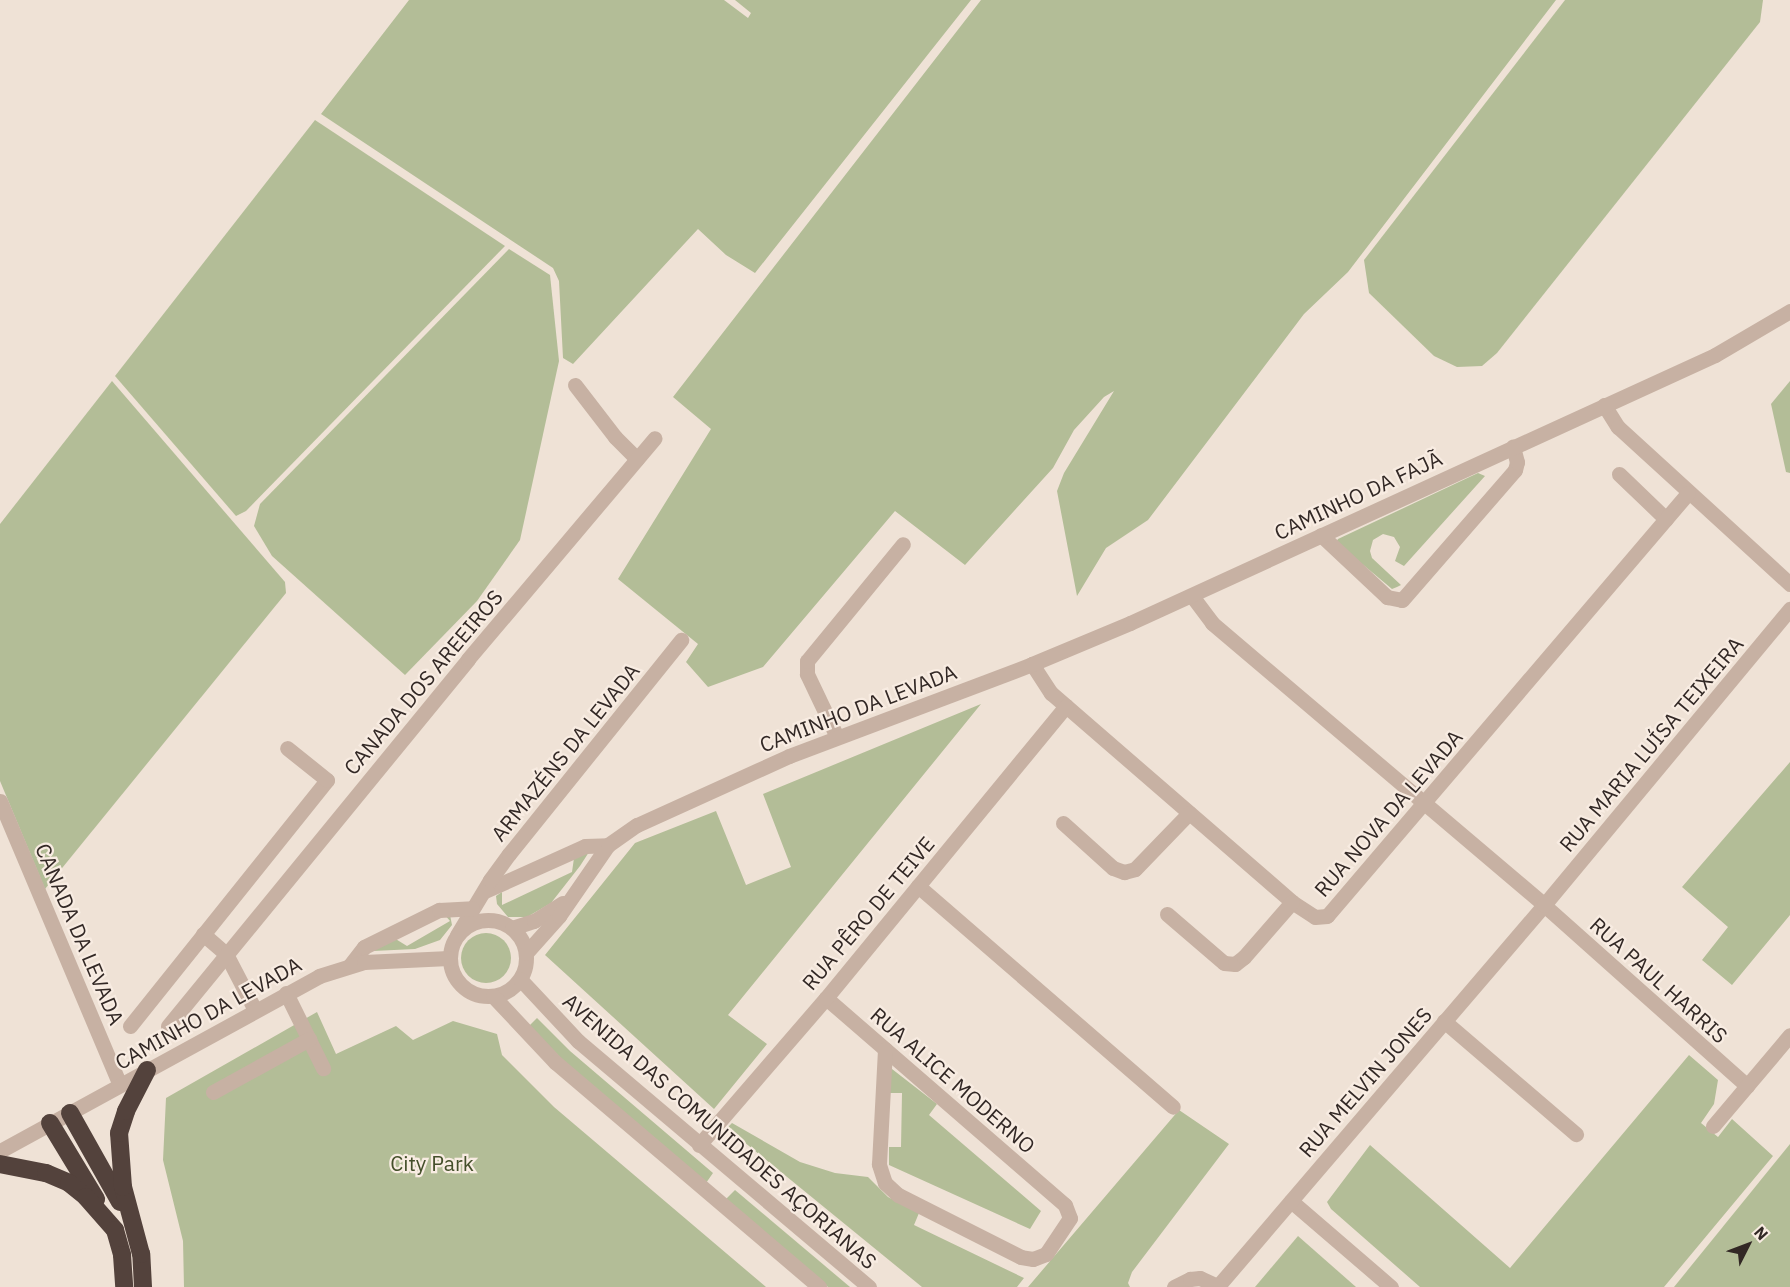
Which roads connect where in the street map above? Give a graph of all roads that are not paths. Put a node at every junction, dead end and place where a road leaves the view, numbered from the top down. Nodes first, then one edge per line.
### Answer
1 (1790, 311) edge
2 (575, 385) dead end
3 (1604, 405) junction
4 (655, 438) dead end
5 (1513, 447) junction
6 (637, 459) junction
7 (1619, 474) dead end
8 (1688, 493) junction
9 (1666, 519) junction
10 (1321, 536) junction
11 (903, 544) dead end
12 (1790, 584) edge
13 (1192, 596) junction
14 (1790, 609) edge
15 (1130, 623) joint
16 (681, 640) dead end
17 (1032, 664) junction
18 (1066, 706) junction
19 (837, 737) junction
20 (287, 748) dead end
21 (0, 801) edge
22 (1425, 804) junction
23 (1189, 813) junction
24 (1063, 823) dead end
25 (608, 845) junction
26 (918, 886) junction
27 (485, 891) junction
28 (573, 895) junction
29 (1292, 902) junction
30 (1544, 905) junction
31 (472, 908) junction
32 (1167, 914) dead end
33 (489, 919) junction
34 (512, 928) junction
35 (203, 934) junction
36 (457, 935) junction
37 (526, 953) junction
38 (226, 954) junction
39 (449, 958) junction
40 (350, 965) junction
41 (520, 979) junction
42 (286, 993) junction
43 (493, 996) junction
44 (826, 998) junction
45 (255, 1010) junction
46 (1444, 1021) junction
47 (130, 1026) dead end
48 (168, 1026) dead end
49 (1790, 1035) edge
50 (309, 1039) junction
51 (885, 1049) junction
52 (323, 1068) dead end
53 (147, 1070) junction
54 (120, 1085) junction
55 (1747, 1086) junction
56 (213, 1092) dead end
57 (1173, 1107) dead end
58 (70, 1113) junction
59 (51, 1123) junction
60 (1713, 1126) dead end
61 (1576, 1134) dead end
62 (699, 1145) junction
63 (0, 1151) edge
64 (0, 1164) edge
65 (1291, 1201) junction
66 (123, 1226) junction
67 (1219, 1286) edge
68 (124, 1287) edge
69 (143, 1287) edge
70 (819, 1287) edge
71 (869, 1287) edge
72 (1174, 1287) edge
73 (1391, 1287) edge

1 - 3 street, CAMINHO DA FAJÃ
2 - 6 street
3 - 5 street, CAMINHO DA FAJÃ
3 - 8 street
4 - 6 street, CANADA DOS AREEIROS
5 - 10 street, CAMINHO DA FAJÃ
5 - 10 street
6 - 38 street, CANADA DOS AREEIROS
7 - 9 street
8 - 9 street, RUA NOVA DA LEVADA
8 - 12 street
9 - 22 street, RUA NOVA DA LEVADA
10 - 13 street, CAMINHO DA FAJÃ
11 - 19 street
13 - 15 street, CAMINHO DA FAJÃ
13 - 22 street, RUA PAUL HARRIS
14 - 30 street, RUA MARIA LUÍSA TEIXEIRA
15 - 17 street, CAMINHO DA LEVADA
16 - 27 street, ARMAZÉNS DA LEVADA
17 - 18 street, RUA NOVA DA LEVADA
17 - 19 street, CAMINHO DA LEVADA
18 - 23 street, RUA NOVA DA LEVADA
18 - 26 street, RUA PÊRO DE TEIVE
19 - 25 street, CAMINHO DA LEVADA
20 - 35 street
21 - 54 street, CANADA DA LEVADA
22 - 29 street, RUA NOVA DA LEVADA
22 - 30 street, RUA PAUL HARRIS
23 - 24 street
23 - 29 street, RUA NOVA DA LEVADA
25 - 27 street, CAMINHO DA LEVADA
25 - 28 street, CAMINHO DA LEVADA
26 - 44 street, RUA PÊRO DE TEIVE
26 - 57 street
27 - 31 street, ARMAZÉNS DA LEVADA
27 - 33 street
28 - 34 street, CAMINHO DA LEVADA
28 - 37 street, CAMINHO DA LEVADA
29 - 32 street
30 - 46 street, RUA MELVIN JONES
30 - 55 street, RUA PAUL HARRIS
31 - 36 street, ARMAZÉNS DA LEVADA
31 - 40 street
33 - 34 street
33 - 36 street
34 - 37 street
35 - 38 street
35 - 47 street
36 - 39 street
37 - 41 street
38 - 45 street
38 - 48 street, CANADA DOS AREEIROS
39 - 40 street, CAMINHO DA LEVADA
39 - 43 street
40 - 42 street, CAMINHO DA LEVADA
41 - 43 street
41 - 62 street, AVENIDA DAS COMUNIDADES AÇORIANAS
42 - 45 street, CAMINHO DA LEVADA
42 - 50 street
43 - 70 street
44 - 51 street, RUA ALICE MODERNO
44 - 62 street, RUA PÊRO DE TEIVE
45 - 53 street, CAMINHO DA LEVADA
46 - 61 street
46 - 65 street, RUA MELVIN JONES
49 - 55 street
50 - 52 street
50 - 56 street
51 - 51 street, RUA ALICE MODERNO
53 - 54 street, CAMINHO DA LEVADA
53 - 66 highway
54 - 58 street, CAMINHO DA LEVADA
55 - 60 street
58 - 59 street, CAMINHO DA LEVADA
58 - 66 highway
59 - 63 street, CAMINHO DA LEVADA
59 - 66 highway
62 - 71 street, AVENIDA DAS COMUNIDADES AÇORIANAS
64 - 66 highway
65 - 67 street, RUA MELVIN JONES
65 - 73 street
66 - 68 highway
66 - 69 highway
67 - 72 street

